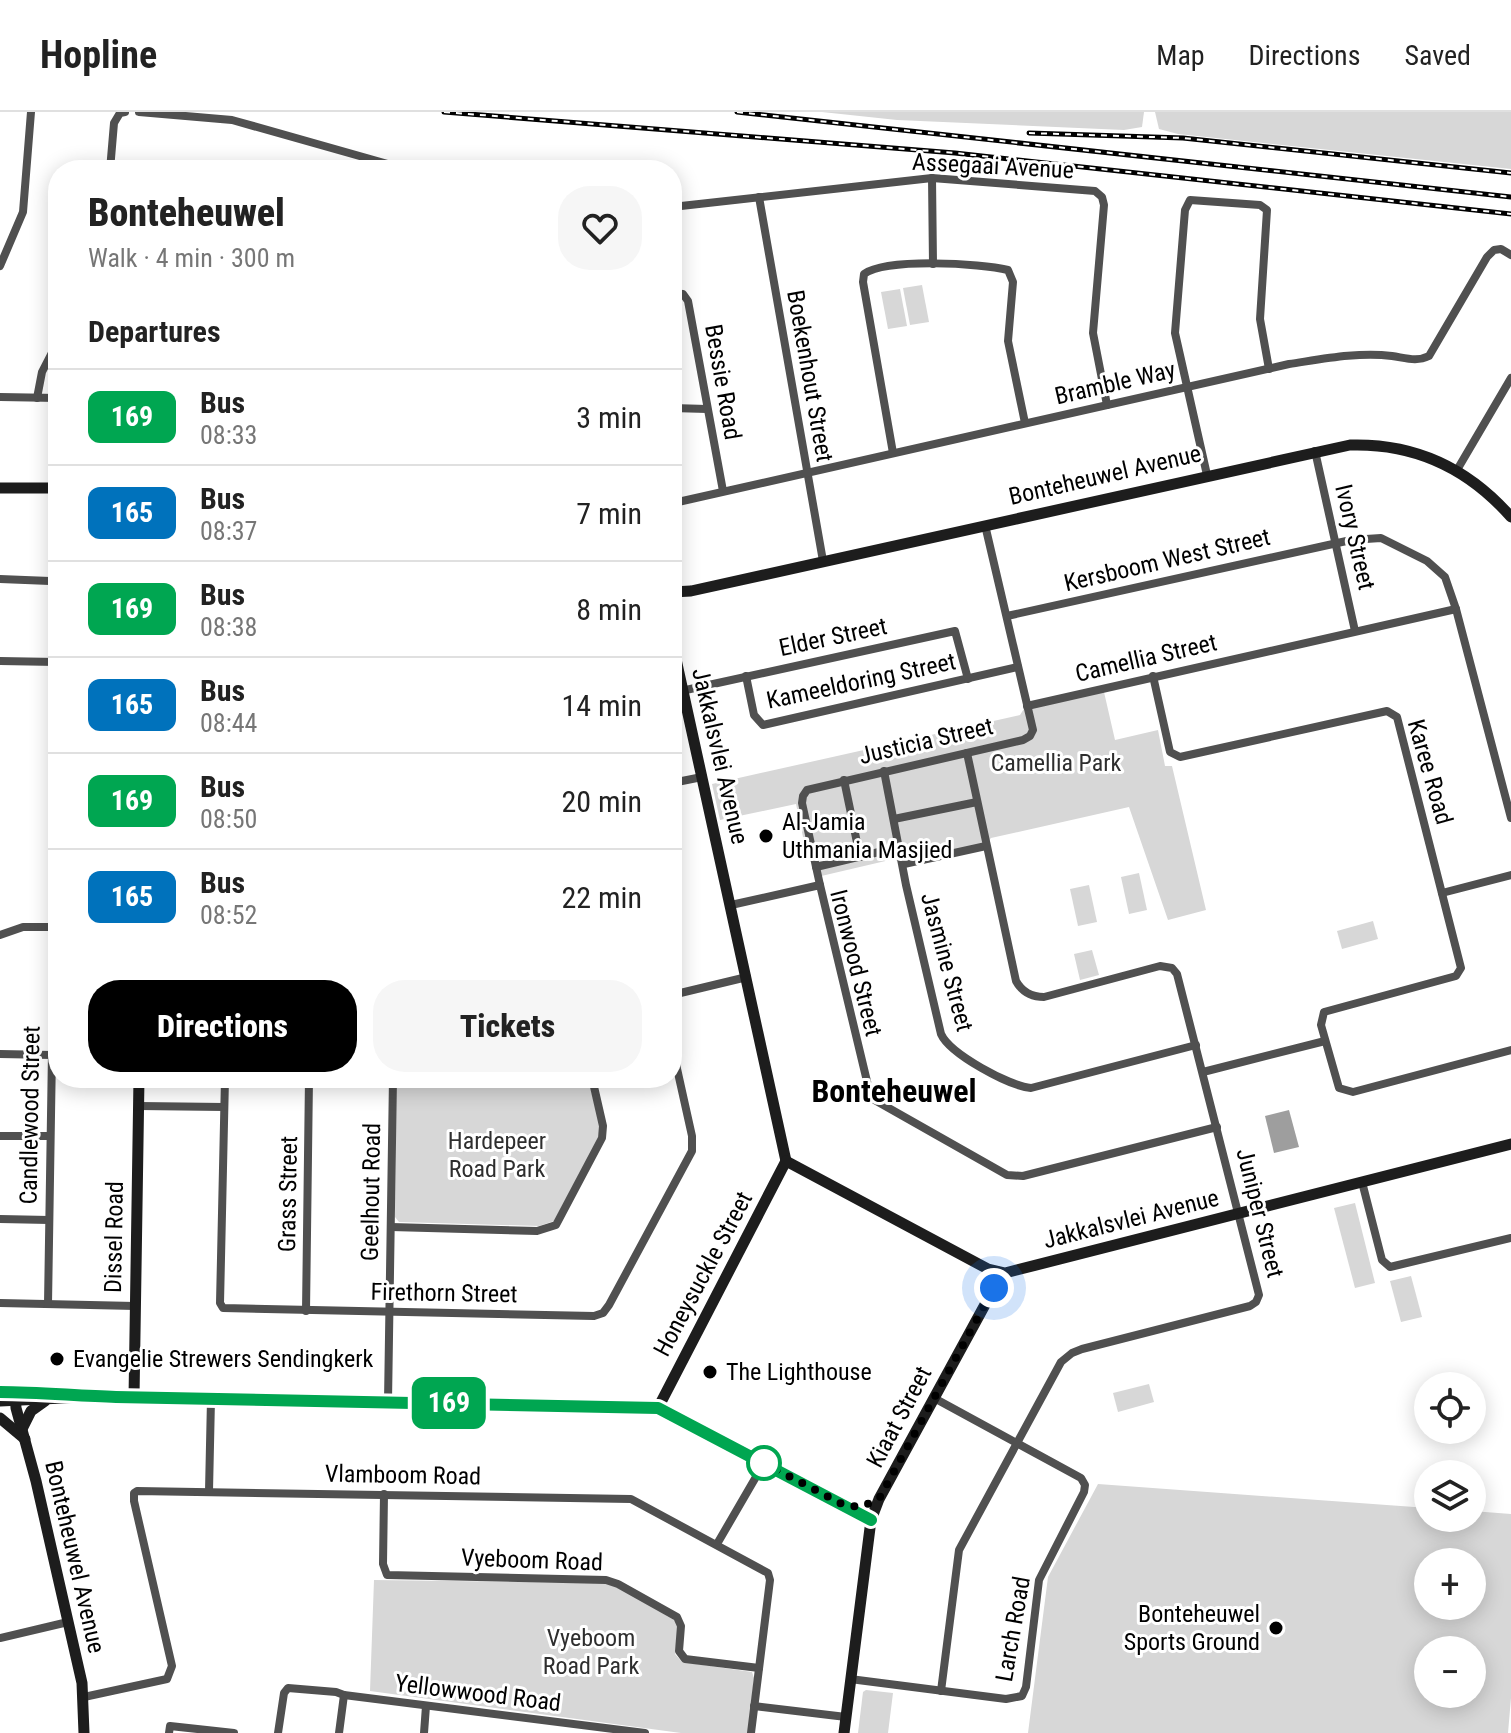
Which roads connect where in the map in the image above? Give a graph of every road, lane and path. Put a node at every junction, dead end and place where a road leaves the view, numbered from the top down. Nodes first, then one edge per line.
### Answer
1 (31, 112) edge
2 (125, 112) edge
3 (139, 112) edge
4 (365, 158) joint
5 (111, 160) edge
6 (372, 160) edge
7 (932, 178) junction
8 (759, 197) junction
9 (682, 206) edge
10 (1511, 255) edge
11 (933, 264) junction
12 (0, 266) edge
13 (682, 294) edge
14 (48, 360) edge
15 (1269, 369) junction
16 (1511, 378) edge
17 (1187, 387) junction
18 (0, 397) edge
19 (37, 398) junction
20 (48, 398) edge
21 (1107, 405) junction
22 (682, 408) edge
23 (707, 409) junction
24 (1025, 423) junction
25 (1315, 451) junction
26 (893, 453) junction
27 (1457, 470) junction
28 (807, 472) junction
29 (1207, 475) junction
30 (0, 488) edge
31 (48, 488) edge
32 (723, 491) junction
33 (682, 501) edge
34 (1511, 517) edge
35 (985, 525) junction
36 (1336, 543) junction
37 (823, 561) junction
38 (0, 579) edge
39 (48, 581) edge
40 (682, 595) edge
41 (1456, 609) junction
42 (1007, 616) junction
43 (1355, 631) junction
44 (0, 661) edge
45 (48, 662) edge
46 (1018, 667) junction
47 (746, 676) junction
48 (1153, 676) junction
49 (968, 679) junction
50 (682, 691) edge
51 (1027, 706) junction
52 (682, 709) edge
53 (967, 753) junction
54 (884, 771) junction
55 (702, 777) junction
56 (844, 780) junction
57 (682, 781) edge
58 (977, 802) junction
59 (1511, 818) edge
60 (894, 819) junction
61 (986, 846) junction
62 (900, 847) junction
63 (860, 857) junction
64 (904, 864) junction
65 (816, 867) junction
66 (1511, 875) edge
67 (820, 885) junction
68 (1442, 893) junction
69 (731, 905) junction
70 (48, 927) edge
71 (0, 935) edge
72 (747, 977) junction
73 (682, 993) edge
74 (1325, 1041) junction
75 (1196, 1045) junction
76 (1511, 1050) edge
77 (0, 1054) edge
78 (48, 1055) edge
79 (1203, 1072) junction
80 (51, 1088) edge
81 (139, 1088) edge
82 (225, 1088) edge
83 (309, 1088) edge
84 (393, 1088) edge
85 (594, 1088) edge
86 (681, 1088) edge
87 (139, 1106) junction
88 (224, 1107) junction
89 (1217, 1127) junction
90 (0, 1136) edge
91 (50, 1136) junction
92 (1511, 1144) edge
93 (786, 1161) junction
94 (1362, 1182) junction
95 (1239, 1214) junction
96 (0, 1219) edge
97 (49, 1220) junction
98 (391, 1227) junction
99 (1511, 1238) edge
100 (998, 1272) junction
101 (0, 1303) edge
102 (48, 1304) junction
103 (135, 1306) junction
104 (306, 1311) junction
105 (389, 1312) junction
106 (0, 1392) edge
107 (15, 1397) junction
108 (84, 1397) junction
109 (134, 1398) junction
110 (934, 1398) junction
111 (211, 1399) junction
112 (50, 1400) junction
113 (0, 1401) edge
114 (388, 1402) junction
115 (658, 1408) junction
116 (0, 1418) edge
117 (24, 1434) junction
118 (1016, 1443) junction
119 (760, 1470) dead end
120 (209, 1491) junction
121 (384, 1494) junction
122 (879, 1499) junction
123 (844, 1505) junction
124 (871, 1520) junction
125 (717, 1544) junction
126 (68, 1622) junction
127 (0, 1638) edge
128 (759, 1668) junction
129 (850, 1679) junction
130 (941, 1691) junction
131 (344, 1695) junction
132 (84, 1697) junction
133 (426, 1706) junction
134 (754, 1706) junction
135 (846, 1717) junction
136 (84, 1733) edge
137 (169, 1733) edge
138 (234, 1733) edge
139 (278, 1733) edge
140 (339, 1733) edge
141 (424, 1733) edge
142 (645, 1733) edge
143 (751, 1733) edge
144 (844, 1733) edge

1 - 12 street
2 - 5 street
3 - 4 street
4 - 6 street
7 - 8 street, Assegaai Avenue
7 - 11 street
7 - 21 street, Assegaai Avenue
8 - 9 street, Assegaai Avenue
8 - 28 street, Boekenhout Street
10 - 15 street, Bramble Way
11 - 24 street
11 - 26 street
13 - 23 street, Bessie Road
14 - 19 street
15 - 17 street, Bramble Way
15 - 17 street
16 - 27 street
17 - 21 street, Bramble Way
17 - 29 street
18 - 19 street
19 - 20 street
21 - 24 street, Bramble Way
22 - 23 street
23 - 32 street, Bessie Road
24 - 26 street, Bramble Way
25 - 27 street, Bonteheuwel Avenue
25 - 29 street, Bonteheuwel Avenue
25 - 36 street, Ivory Street
26 - 28 street, Bramble Way
27 - 34 street, Bonteheuwel Avenue
28 - 32 street, Bramble Way
28 - 37 street, Boekenhout Street
29 - 35 street, Bonteheuwel Avenue
30 - 31 street
32 - 33 street, Bramble Way
35 - 37 street, Bonteheuwel Avenue
35 - 42 street
36 - 41 street, Kersboom West Street
36 - 42 street, Kersboom West Street
36 - 43 street, Ivory Street
37 - 40 street, Bonteheuwel Avenue
38 - 39 street
41 - 43 street, Camellia Street
41 - 59 street, Kersboom West Street
42 - 46 street
43 - 48 street, Camellia Street
44 - 45 street
46 - 49 street, Kameeldoring Street
46 - 51 street
47 - 49 street, Kameeldoring Street
47 - 49 street, Elder Street
47 - 50 street, Elder Street
48 - 51 street, Camellia Street
48 - 68 street, Karee Road
51 - 53 street, Justicia Street
52 - 55 street, Jakkalsvlei Avenue
53 - 54 street, Justicia Street
53 - 58 street
54 - 56 street, Justicia Street
54 - 60 street, Jasmine Street
55 - 57 street
55 - 69 street, Jakkalsvlei Avenue
56 - 63 street
56 - 65 street, Justicia Street
58 - 60 street
58 - 61 street
60 - 62 street, Jasmine Street
61 - 64 street
61 - 75 street, Juniper Street
62 - 63 street
62 - 64 street, Jasmine Street
63 - 65 street
64 - 75 street, Jasmine Street
65 - 67 street
66 - 68 street
67 - 69 street, Ironwood Street
67 - 89 street, Ironwood Street
68 - 74 street, Karee Road
69 - 72 street, Jakkalsvlei Avenue
70 - 71 street, Candlewood Street
72 - 73 street
72 - 93 street, Jakkalsvlei Avenue
74 - 76 street
74 - 79 street
75 - 79 street, Juniper Street
77 - 78 street
79 - 89 street, Juniper Street
80 - 91 street, Candlewood Street
81 - 87 street, Dissel Road
82 - 88 street, Firethorn Street
83 - 104 street, Grass Street
84 - 98 street, Geelhout Road
85 - 98 street
86 - 105 street, Firethorn Street
87 - 88 street
87 - 103 street, Dissel Road
88 - 104 street, Firethorn Street
89 - 95 street, Juniper Street
90 - 91 street
91 - 97 street, Candlewood Street
92 - 94 street, Jakkalsvlei Avenue
93 - 100 street
93 - 115 street, Honeysuckle Street
94 - 95 street, Jakkalsvlei Avenue
94 - 99 street
95 - 100 street, Jakkalsvlei Avenue
95 - 118 street, Juniper Street
96 - 97 street
97 - 102 street, Candlewood Street
98 - 105 street, Geelhout Road
100 - 110 street, Kiaat Street
101 - 102 street
102 - 103 street
103 - 109 street, Dissel Road
104 - 105 street, Firethorn Street
105 - 114 street, Geelhout Road
106 - 107 street
107 - 108 street
107 - 112 street
107 - 113 street
107 - 117 street, Bonteheuwel Avenue
108 - 109 street
108 - 112 street
109 - 111 street
110 - 118 street, Larch Road
110 - 122 street, Kiaat Street
111 - 114 street
111 - 120 street
112 - 117 street
114 - 115 street
115 - 123 street
116 - 117 street
117 - 126 street, Bonteheuwel Avenue
118 - 130 street, Juniper Street
118 - 130 street, Larch Road
119 - 125 street
120 - 121 street, Vlamboom Road
120 - 132 street, Vlamboom Road
121 - 125 street, Vlamboom Road
121 - 128 street, Vyeboom Road
122 - 123 street
122 - 124 street, Kiaat Street
123 - 124 street
124 - 129 street, Kiaat Street
125 - 128 street, Vlamboom Road
126 - 127 street
126 - 132 street, Bonteheuwel Avenue
128 - 134 street, Vlamboom Road
129 - 130 street, Larch Road
129 - 135 street, Kiaat Street
131 - 133 street, Yellowwood Road
131 - 139 street, Yellowwood Road
131 - 140 street
132 - 136 street, Bonteheuwel Avenue
133 - 141 street
133 - 142 street, Yellowwood Road
134 - 135 street
134 - 143 street, Vlamboom Road
135 - 144 street, Kiaat Street
137 - 138 street

